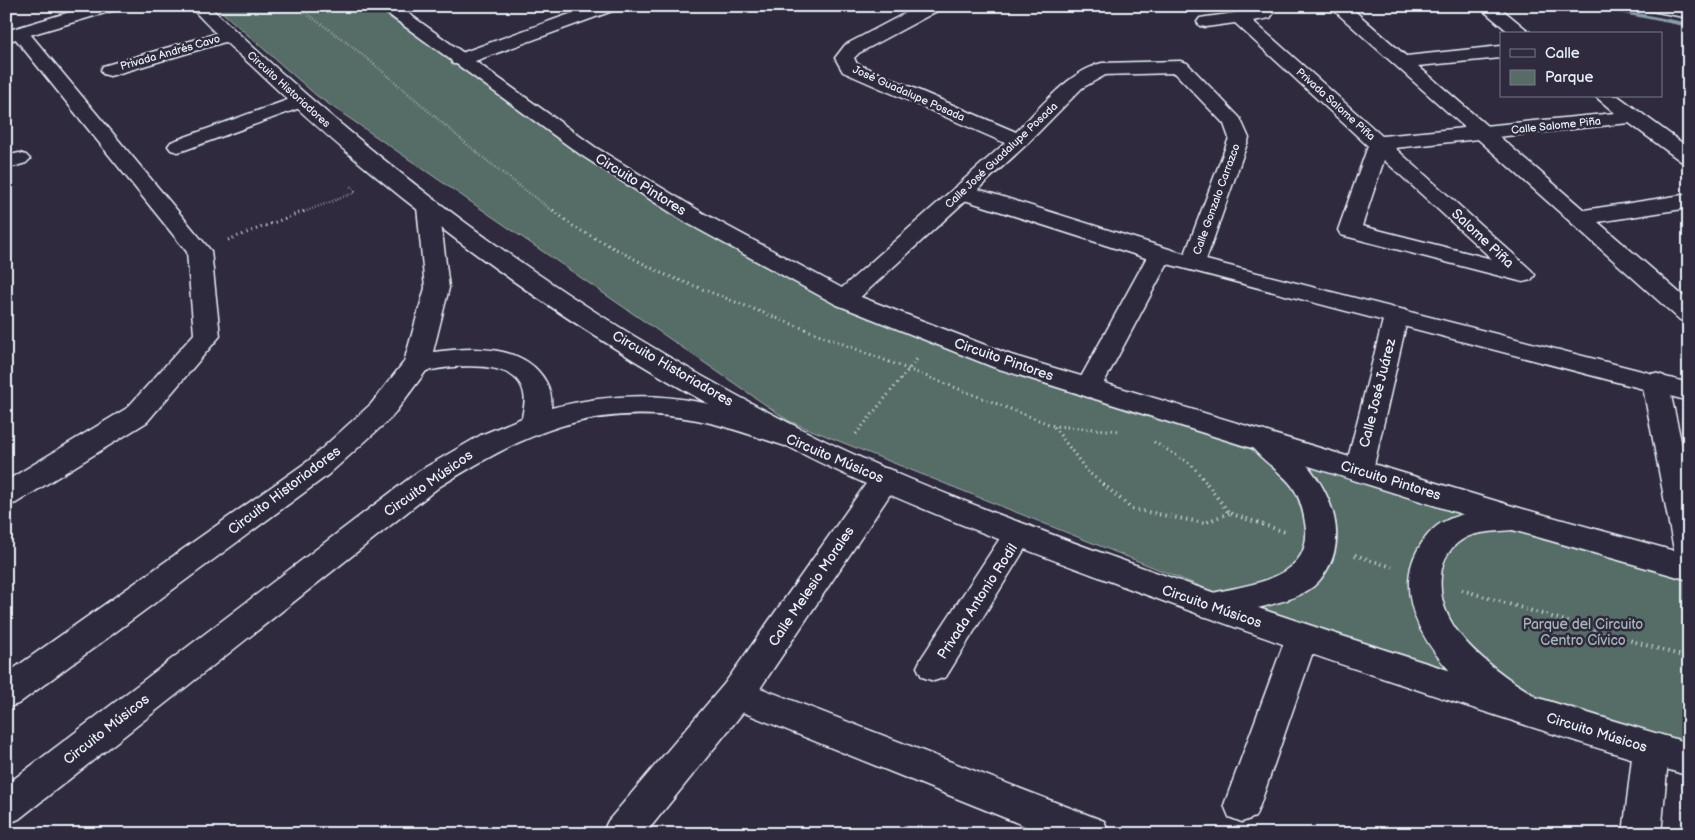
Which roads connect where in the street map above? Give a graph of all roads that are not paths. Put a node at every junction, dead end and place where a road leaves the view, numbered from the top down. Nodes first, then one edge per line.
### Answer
1 (109, 6) edge
2 (199, 6) edge
3 (386, 6) edge
4 (609, 6) edge
5 (933, 6) edge
6 (1338, 6) edge
7 (1487, 6) edge
8 (1652, 6) edge
9 (1689, 13) edge
10 (1264, 14) dead end
11 (1239, 18) junction
12 (1206, 22) dead end
13 (1520, 32) edge
14 (13, 35) edge
15 (229, 35) junction
16 (1500, 52) edge
17 (460, 60) junction
18 (1402, 62) junction
19 (1180, 66) joint
20 (110, 70) dead end
21 (1608, 98) edge
22 (301, 100) junction
23 (1632, 117) junction
24 (1480, 132) junction
25 (1019, 141) junction
26 (1379, 143) junction
27 (178, 146) dead end
28 (1689, 158) edge
29 (963, 192) junction
30 (1689, 201) edge
31 (428, 207) junction
32 (1578, 218) junction
33 (1160, 255) junction
34 (1193, 263) junction
35 (844, 299) junction
36 (1689, 314) edge
37 (1396, 316) junction
38 (417, 364) junction
39 (1655, 382) junction
40 (1088, 388) junction
41 (1689, 392) edge
42 (535, 421) junction
43 (798, 439) junction
44 (1261, 440) junction
45 (1359, 470) junction
46 (884, 479) junction
47 (6, 495) edge
48 (1516, 519) junction
49 (1019, 534) junction
50 (1689, 550) edge
51 (1689, 568) edge
52 (1209, 606) junction
53 (1302, 637) junction
54 (934, 667) dead end
55 (6, 693) edge
56 (737, 694) junction
57 (1528, 710) junction
58 (1651, 748) junction
59 (1689, 760) edge
60 (1242, 805) dead end
61 (6, 806) edge
62 (621, 834) edge
63 (1091, 834) edge
64 (1642, 834) edge

1 - 14 street
2 - 15 street, Circuito Historiadores
3 - 17 street, Circuito Pintores
4 - 17 street
5 - 25 street, José Guadalupe Posada
6 - 18 street
7 - 13 street
8 - 9 street
10 - 11 street
11 - 12 street
11 - 26 street, Privada Salome Piña
14 - 47 street
15 - 20 street, Privada Andrés Cavo
15 - 22 street, Circuito Historiadores
16 - 18 street
17 - 35 street, Circuito Pintores
18 - 24 street
19 - 25 street, Calle José Guadalupe Posada
19 - 34 street, Calle Gonzalo Carrazco
21 - 23 street
22 - 27 street
22 - 31 street, Circuito Historiadores
23 - 24 street, Calle Salome Piña
23 - 28 street
24 - 26 street, Privada Salome Piña
24 - 32 street
25 - 29 street, Calle José Guadalupe Posada
26 - 26 street, Salome Piña
29 - 33 street
29 - 35 street, Calle José Guadalupe Posada
30 - 32 street
31 - 38 street, Circuito Historiadores
31 - 43 street, Circuito Historiadores
32 - 36 street
33 - 34 street
33 - 40 street
34 - 37 street
35 - 40 street, Circuito Pintores
37 - 39 street
37 - 45 street, Calle José Juárez
38 - 42 street
38 - 55 street, Circuito Historiadores
39 - 41 street
39 - 50 street
40 - 44 street, Circuito Pintores
42 - 43 street, Circuito Músicos
42 - 61 street, Circuito Músicos
43 - 46 street, Circuito Músicos
44 - 45 street, Circuito Pintores
44 - 52 street
45 - 48 street, Circuito Pintores
46 - 49 street, Circuito Músicos
46 - 56 street, Calle Melesio Morales
48 - 51 street, Circuito Pintores
48 - 57 street
49 - 52 street, Circuito Músicos
49 - 54 street, Privada Antonio Rodil
52 - 53 street, Circuito Músicos
53 - 57 street, Circuito Músicos
53 - 60 street
56 - 62 street, Calle Melesio Morales
56 - 63 street
57 - 58 street, Circuito Músicos
58 - 59 street, Circuito Músicos
58 - 64 street

